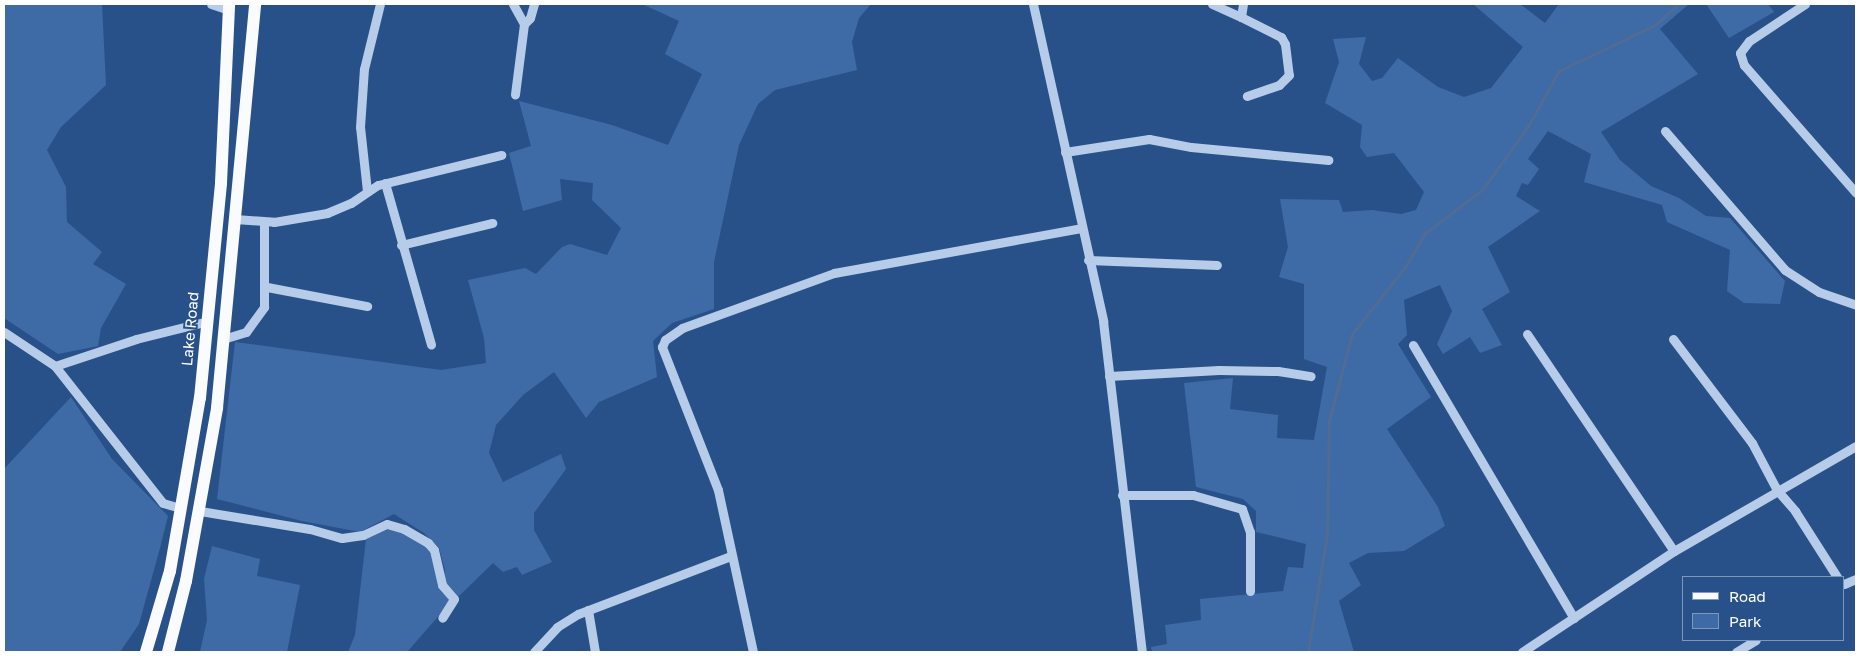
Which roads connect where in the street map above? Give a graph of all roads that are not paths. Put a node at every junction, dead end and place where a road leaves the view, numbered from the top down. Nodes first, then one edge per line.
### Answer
1 (211, 4) edge
2 (255, 4) edge
3 (380, 4) edge
4 (513, 4) edge
5 (534, 4) edge
6 (1033, 4) edge
7 (1212, 4) edge
8 (1243, 4) edge
9 (1805, 4) edge
10 (229, 7) edge
11 (1240, 17) junction
12 (524, 24) junction
13 (515, 94) dead end
14 (1247, 96) dead end
15 (1665, 131) dead end
16 (1065, 152) junction
17 (501, 155) dead end
18 (1328, 160) dead end
19 (385, 183) junction
20 (367, 191) junction
21 (1856, 193) edge
22 (235, 219) junction
23 (264, 222) junction
24 (492, 223) dead end
25 (1081, 228) junction
26 (401, 245) junction
27 (1088, 260) junction
28 (1217, 265) dead end
29 (267, 287) junction
30 (1856, 305) edge
31 (368, 306) dead end
32 (208, 321) junction
33 (4, 332) edge
34 (1528, 334) dead end
35 (1673, 339) dead end
36 (224, 340) junction
37 (431, 344) dead end
38 (1413, 344) dead end
39 (55, 366) junction
40 (1109, 376) junction
41 (1312, 376) dead end
42 (1856, 446) edge
43 (1777, 490) junction
44 (1122, 495) junction
45 (180, 508) junction
46 (200, 511) junction
47 (1674, 551) junction
48 (731, 556) junction
49 (1836, 576) edge
50 (1250, 591) dead end
51 (588, 610) junction
52 (442, 618) dead end
53 (1574, 618) junction
54 (1754, 641) edge
55 (146, 652) edge
56 (168, 652) edge
57 (534, 652) edge
58 (595, 652) edge
59 (754, 652) edge
60 (1142, 652) edge
61 (1522, 652) edge
62 (1736, 652) edge

1 - 10 street
2 - 22 main road
3 - 20 street
4 - 12 street
5 - 12 street
6 - 16 street
7 - 11 street
8 - 11 street
9 - 21 street
10 - 32 main road, Lake Road
11 - 14 street
12 - 13 street
15 - 30 street
16 - 18 street
16 - 25 street
17 - 19 street
19 - 20 street
19 - 26 street
20 - 23 street
22 - 23 street
22 - 36 main road
23 - 29 street
24 - 26 street
25 - 27 street
25 - 48 street
26 - 37 street
27 - 28 street
27 - 40 street
29 - 31 street
29 - 36 street
32 - 39 street
32 - 45 main road, Lake Road
33 - 39 street
34 - 47 street
35 - 43 street
36 - 46 main road
38 - 53 street
39 - 45 street
40 - 41 street
40 - 44 street
42 - 43 street
43 - 47 street
43 - 49 street
44 - 50 street
44 - 60 street
45 - 55 main road, Lake Road
46 - 52 street
46 - 56 main road
47 - 53 street
48 - 51 street
48 - 59 street
51 - 57 street
51 - 58 street
53 - 61 street
54 - 62 street

